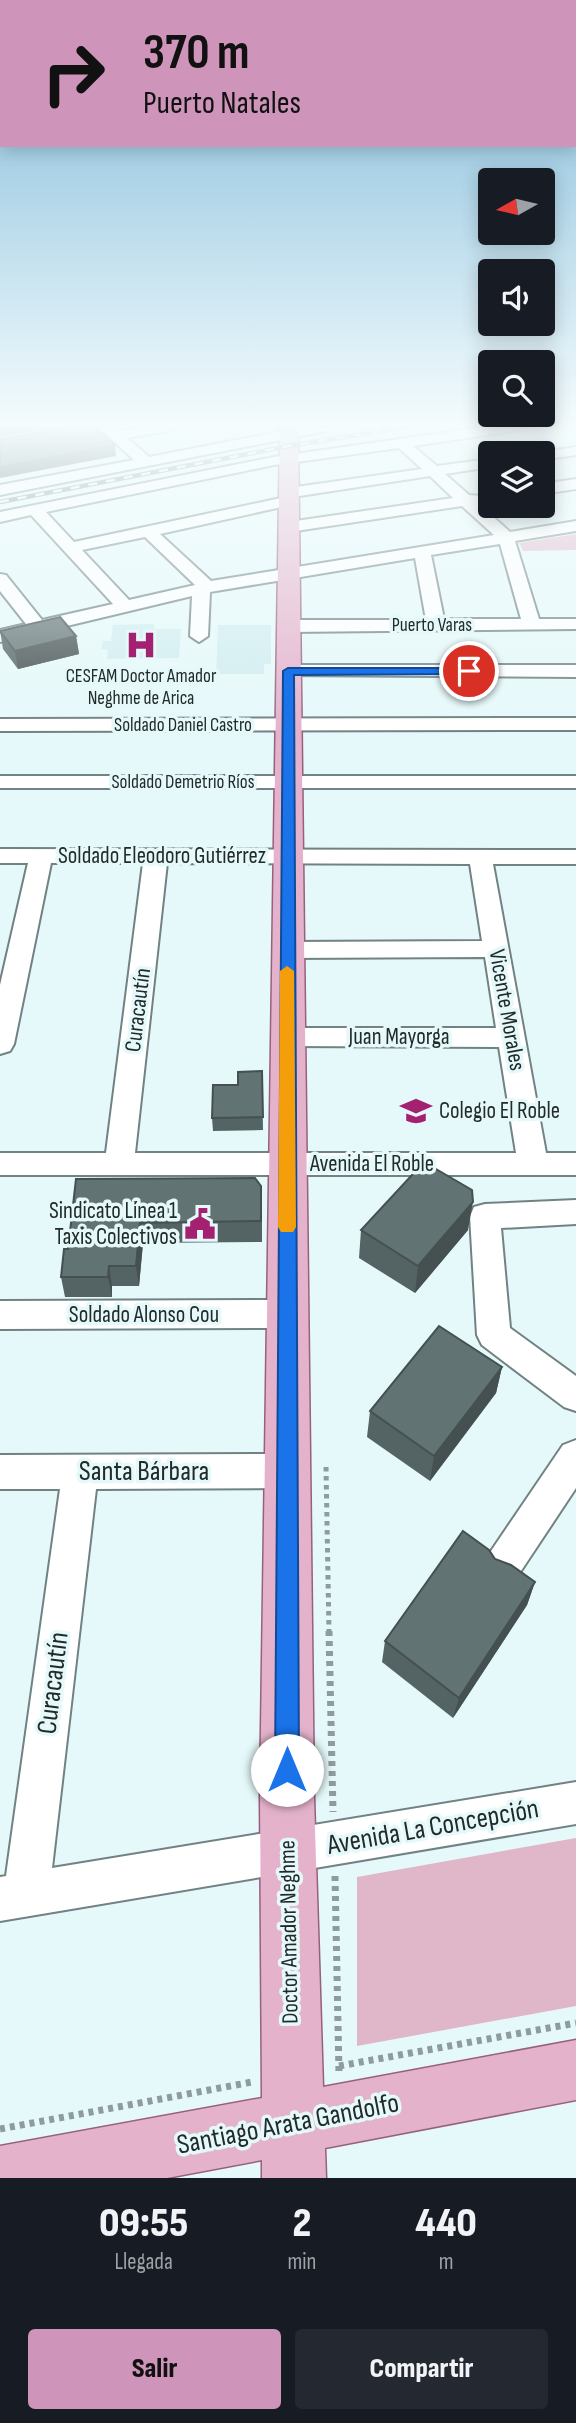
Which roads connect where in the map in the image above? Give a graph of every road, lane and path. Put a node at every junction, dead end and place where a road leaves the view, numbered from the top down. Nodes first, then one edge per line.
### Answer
1 (52, 529) edge
2 (162, 529) edge
3 (289, 529) edge
4 (497, 529) edge
5 (559, 529) edge
6 (148, 531) junction
7 (506, 537) junction
8 (71, 548) junction
9 (422, 551) junction
10 (288, 572) junction
11 (0, 579) edge
12 (204, 588) junction
13 (125, 606) junction
14 (576, 624) edge
15 (436, 625) junction
16 (532, 625) junction
17 (288, 626) junction
18 (38, 627) junction
19 (0, 636) edge
20 (198, 636) dead end
21 (288, 671) junction
22 (576, 671) edge
23 (288, 724) junction
24 (576, 724) edge
25 (0, 725) edge
26 (0, 782) edge
27 (288, 782) junction
28 (576, 782) edge
29 (0, 856) edge
30 (41, 856) junction
31 (156, 856) junction
32 (288, 856) junction
33 (480, 856) junction
34 (576, 857) edge
35 (496, 949) junction
36 (287, 950) junction
37 (287, 1037) junction
38 (511, 1038) junction
39 (0, 1044) edge
40 (0, 1164) edge
41 (119, 1164) junction
42 (287, 1164) junction
43 (533, 1164) junction
44 (576, 1164) edge
45 (576, 1212) edge
46 (287, 1314) junction
47 (0, 1315) edge
48 (576, 1396) edge
49 (576, 1457) edge
50 (80, 1471) junction
51 (287, 1471) junction
52 (0, 1472) edge
53 (502, 1567) edge
54 (576, 1803) edge
55 (288, 1851) junction
56 (13, 1897) edge
57 (576, 2070) edge
58 (294, 2150) edge
59 (0, 2178) edge

1 - 8 street
2 - 6 street
3 - 10 main road, Doctor Amador Neghme
4 - 7 street
5 - 7 street
6 - 8 street
6 - 12 street
7 - 9 street
7 - 16 street
8 - 13 street
9 - 10 street
9 - 15 street
10 - 12 street
10 - 17 main road, Doctor Amador Neghme
11 - 18 street
12 - 13 street
12 - 20 street
13 - 18 street
14 - 16 street, Puerto Varas
15 - 16 street, Puerto Varas
15 - 17 street, Puerto Varas
17 - 21 main road, Doctor Amador Neghme
18 - 19 street
21 - 22 street
21 - 23 main road, Doctor Amador Neghme
23 - 24 street, Soldado Daniel Castro
23 - 25 street, Soldado Daniel Castro
23 - 27 main road, Doctor Amador Neghme
26 - 27 street, Soldado Demetrio Ríos
27 - 28 street, Soldado Demetrio Ríos
27 - 32 main road, Doctor Amador Neghme
29 - 30 street, Soldado Eleodoro Gutiérrez
30 - 31 street, Soldado Eleodoro Gutiérrez
30 - 39 street
31 - 32 street, Soldado Eleodoro Gutiérrez
31 - 41 street, Curacautín
32 - 33 street, Soldado Eleodoro Gutiérrez
32 - 36 main road, Doctor Amador Neghme
33 - 34 street, Soldado Eleodoro Gutiérrez
33 - 35 street, Vicente Morales
35 - 36 street
35 - 38 street, Vicente Morales
36 - 37 main road, Doctor Amador Neghme
37 - 38 street, Juan Mayorga
37 - 42 main road, Doctor Amador Neghme
38 - 43 street, Vicente Morales
40 - 41 street, Avenida El Roble
41 - 42 street, Avenida El Roble
42 - 43 street, Avenida El Roble
42 - 46 main road, Doctor Amador Neghme
43 - 44 street, Avenida El Roble
45 - 48 street
46 - 47 street, Soldado Alonso Cou
46 - 51 main road, Doctor Amador Neghme
49 - 53 street
50 - 51 street, Santa Bárbara
50 - 52 street, Santa Bárbara
50 - 56 street, Curacautín
51 - 55 main road, Doctor Amador Neghme
54 - 55 street, Avenida La Concepción
55 - 56 street, Avenida La Concepción
55 - 58 main road, Doctor Amador Neghme
57 - 58 main road, Santiago Arata Gandolfo
58 - 59 main road, Santiago Arata Gandolfo

